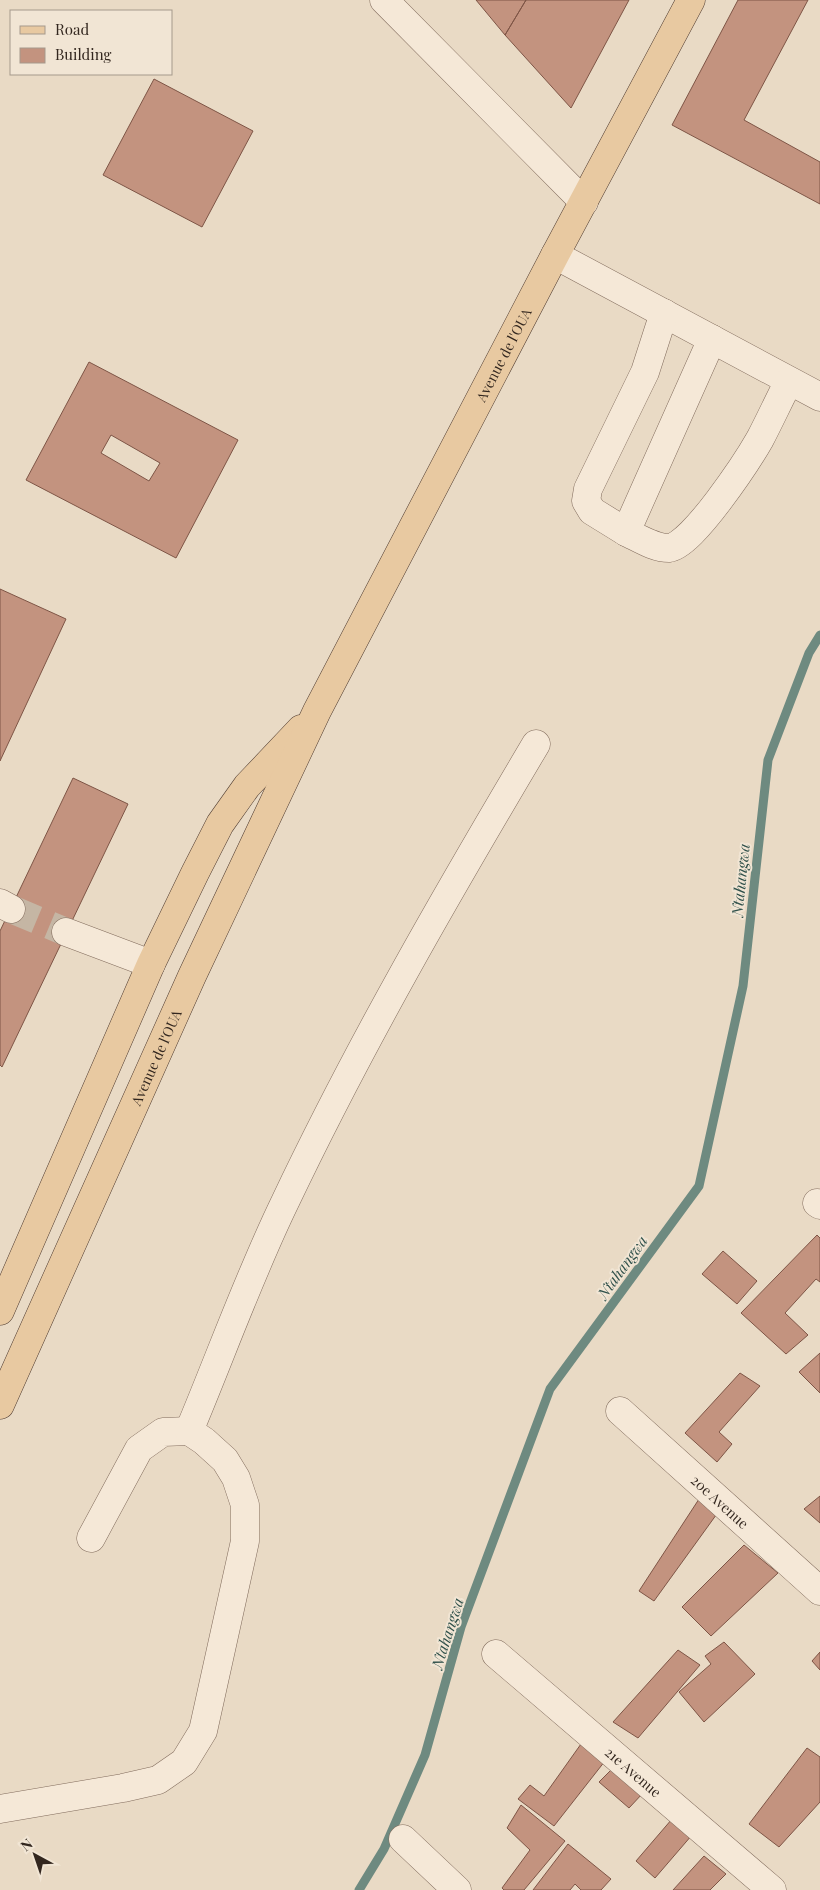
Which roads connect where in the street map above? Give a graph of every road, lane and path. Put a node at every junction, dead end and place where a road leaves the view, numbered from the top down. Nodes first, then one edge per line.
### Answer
1 (384, 0) edge
2 (691, 0) edge
3 (584, 202) junction
4 (555, 255) junction
5 (664, 314) junction
6 (712, 339) junction
7 (789, 381) junction
8 (820, 397) edge
9 (626, 532) junction
10 (317, 711) junction
11 (536, 744) dead end
12 (66, 932) tunnel mouth
13 (151, 964) junction
14 (192, 976) junction
15 (0, 1311) edge
16 (0, 1404) edge
17 (620, 1411) dead end
18 (189, 1431) junction
19 (91, 1538) dead end
20 (820, 1591) edge
21 (496, 1654) dead end
22 (0, 1809) edge
23 (403, 1839) dead end
24 (457, 1890) edge
25 (772, 1890) edge

1 - 3 street
2 - 3 main road, Avenue de l'OUA
3 - 4 main road, Avenue de l'OUA
4 - 5 street
4 - 10 main road, Avenue de l'OUA
5 - 6 street
5 - 9 street
6 - 7 street
6 - 9 street
7 - 8 street
7 - 9 street
10 - 13 main road, Avenue de l'OUA
10 - 14 main road, Avenue de l'OUA
11 - 18 street
12 - 13 street
13 - 14 main road
13 - 15 main road, Avenue de l'OUA
14 - 16 main road, Avenue de l'OUA
17 - 20 street, 20e Avenue
18 - 19 street
18 - 22 street
21 - 25 street, 21e Avenue
23 - 24 street

